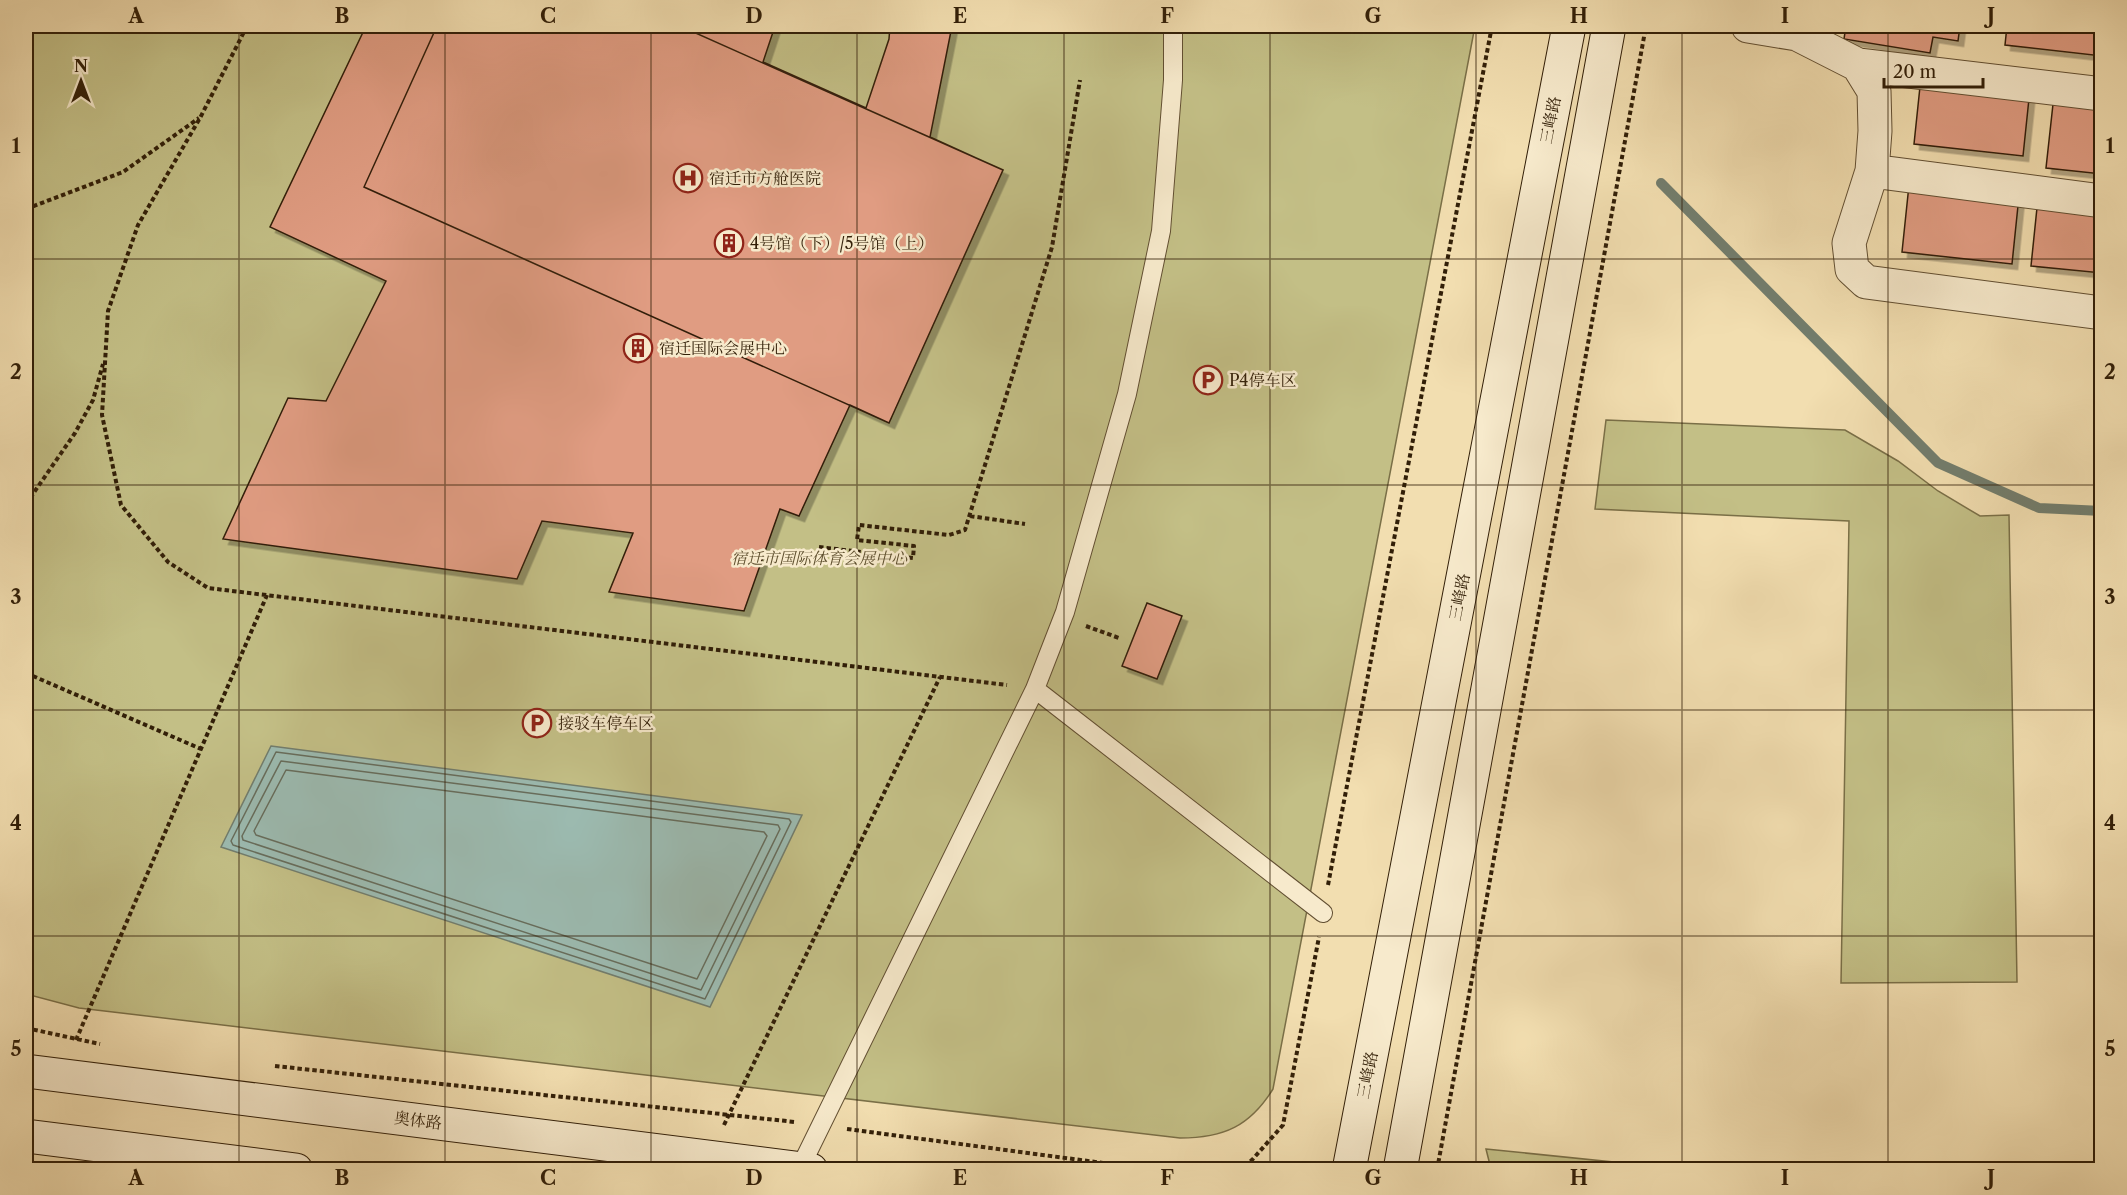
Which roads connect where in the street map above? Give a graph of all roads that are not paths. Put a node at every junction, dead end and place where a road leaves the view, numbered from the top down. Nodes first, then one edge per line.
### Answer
1 (1173, 26) edge
2 (1569, 26) edge
3 (1609, 26) edge
4 (1748, 26) edge
5 (1798, 30) edge
6 (1858, 65) junction
7 (2102, 94) edge
8 (1872, 171) junction
9 (2102, 201) edge
10 (2102, 313) edge
11 (1035, 689) junction
12 (1323, 913) road end
13 (26, 1071) edge
14 (26, 1136) edge
15 (806, 1169) edge
16 (296, 1170) edge
17 (1349, 1170) edge
18 (1400, 1170) edge

1 - 11 lane
2 - 17 main road, 三峰路
3 - 18 main road
4 - 5 main road
5 - 6 main road
6 - 7 main road
6 - 8 main road
8 - 9 main road
8 - 10 main road
11 - 12 lane
11 - 15 lane
13 - 15 main road, 奥体路
14 - 16 main road

